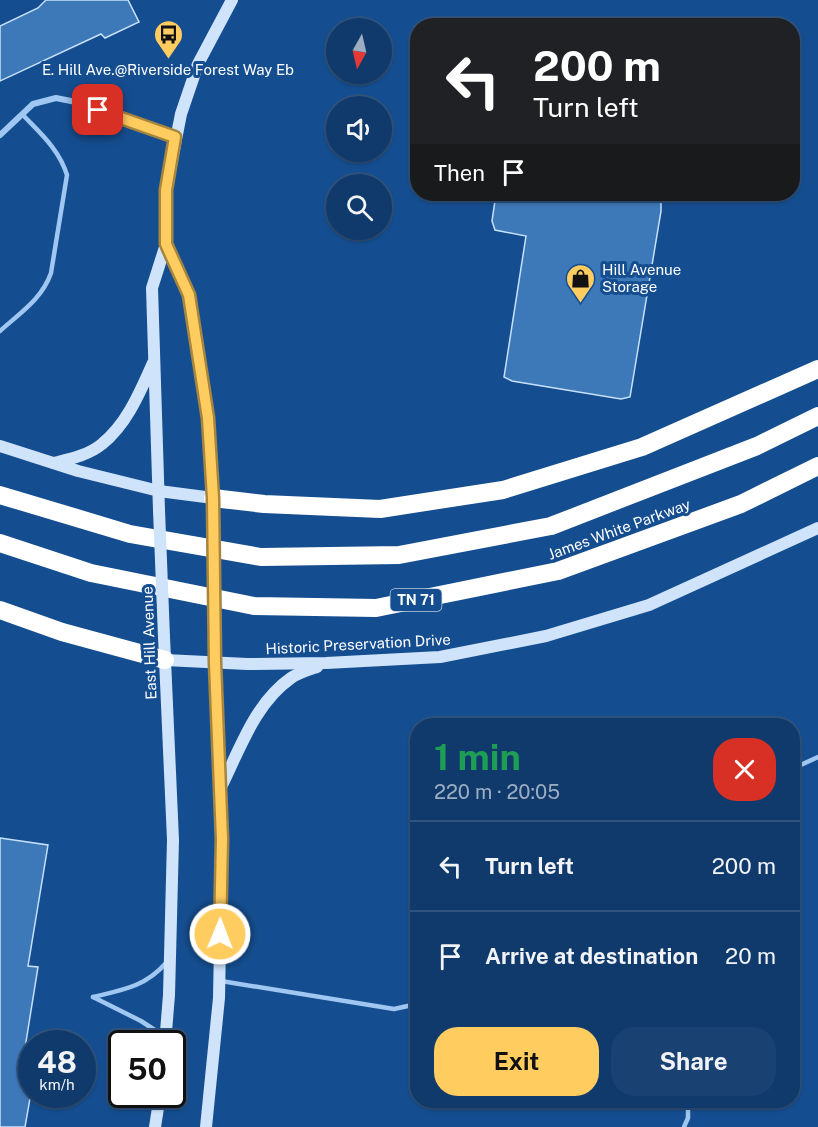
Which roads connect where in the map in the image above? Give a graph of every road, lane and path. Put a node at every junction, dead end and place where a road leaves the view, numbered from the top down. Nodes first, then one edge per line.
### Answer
1 (232, 0) edge
2 (22, 114) junction
3 (0, 135) edge
4 (175, 137) junction
5 (166, 244) junction
6 (0, 331) edge
7 (154, 359) junction
8 (818, 369) edge
9 (818, 416) edge
10 (0, 446) edge
11 (54, 463) junction
12 (818, 466) edge
13 (159, 491) junction
14 (0, 495) edge
15 (213, 498) junction
16 (818, 528) edge
17 (0, 543) edge
18 (0, 610) edge
19 (165, 660) junction
20 (215, 663) junction
21 (326, 663) junction
22 (818, 757) edge
23 (800, 765) edge
24 (220, 790) junction
25 (170, 959) junction
26 (219, 981) junction
27 (410, 1006) edge
28 (152, 1030) edge
29 (166, 1030) edge
30 (158, 1108) edge
31 (688, 1108) edge
32 (155, 1127) edge
33 (206, 1127) edge
34 (684, 1127) edge

1 - 4 main road, East Hill Avenue
2 - 3 street
2 - 4 street
2 - 6 lane
4 - 5 main road, East Hill Avenue
5 - 7 main road, East Hill Avenue
5 - 15 main road, East Hill Avenue
7 - 11 main road
7 - 13 main road, East Hill Avenue
8 - 15 highway
9 - 14 highway, James White Parkway
10 - 11 main road
11 - 13 main road
12 - 17 highway, James White Parkway / TN 71
13 - 15 main road
13 - 19 main road, East Hill Avenue, bridge
15 - 20 main road, East Hill Avenue, bridge
16 - 21 main road, Historic Preservation Drive
18 - 19 highway
19 - 20 main road, Historic Preservation Drive
19 - 25 main road, East Hill Avenue
20 - 21 main road, Historic Preservation Drive
20 - 24 main road, East Hill Avenue
21 - 24 main road
22 - 23 lane
24 - 26 main road, East Hill Avenue
25 - 28 lane
25 - 29 main road, East Hill Avenue
26 - 27 lane
26 - 33 main road, East Hill Avenue
30 - 32 main road
31 - 34 lane

